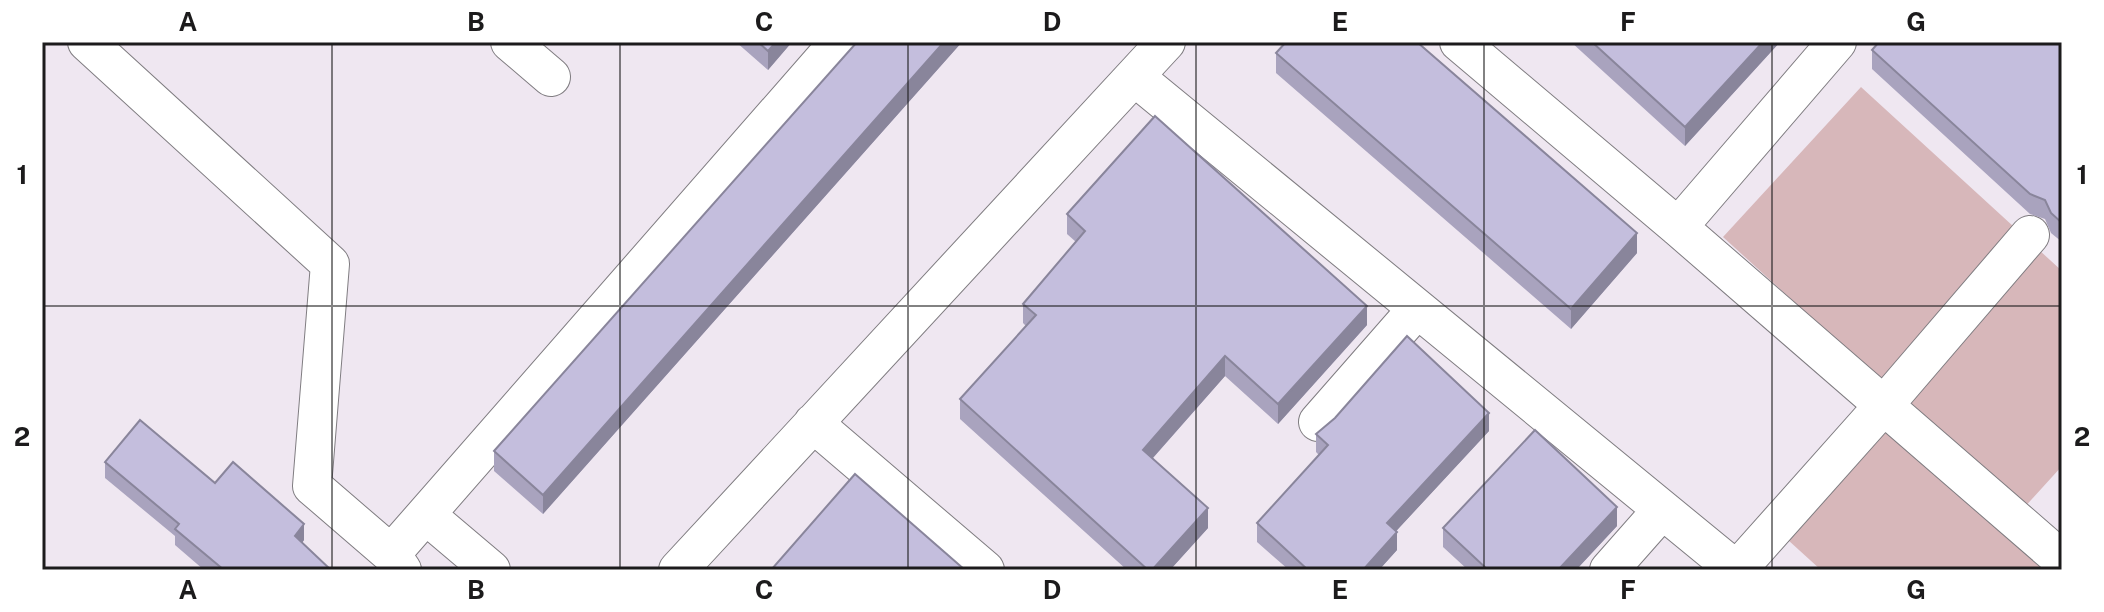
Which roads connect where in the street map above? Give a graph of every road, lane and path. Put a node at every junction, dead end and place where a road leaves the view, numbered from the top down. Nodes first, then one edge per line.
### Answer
1 (87, 42) edge
2 (510, 42) edge
3 (839, 42) edge
4 (1166, 42) edge
5 (1459, 42) edge
6 (1837, 42) edge
7 (551, 77) dead end
8 (1135, 77) junction
9 (1678, 227) junction
10 (2030, 235) dead end
11 (1417, 309) junction
12 (1884, 405) junction
13 (1318, 422) dead end
14 (813, 423) junction
15 (1662, 510) junction
16 (426, 515) junction
17 (2062, 560) edge
18 (397, 562) edge
19 (491, 570) edge
20 (678, 570) edge
21 (985, 570) edge
22 (1609, 570) edge
23 (1736, 570) edge

1 - 18 lane
2 - 7 lane
3 - 16 lane
4 - 8 lane
5 - 9 lane
6 - 9 lane
8 - 11 lane
8 - 14 lane
9 - 12 lane
10 - 12 lane
11 - 13 lane
11 - 15 lane
12 - 17 lane
12 - 23 lane
14 - 20 lane
14 - 21 lane
15 - 22 lane
15 - 23 lane
16 - 18 lane
16 - 19 lane

